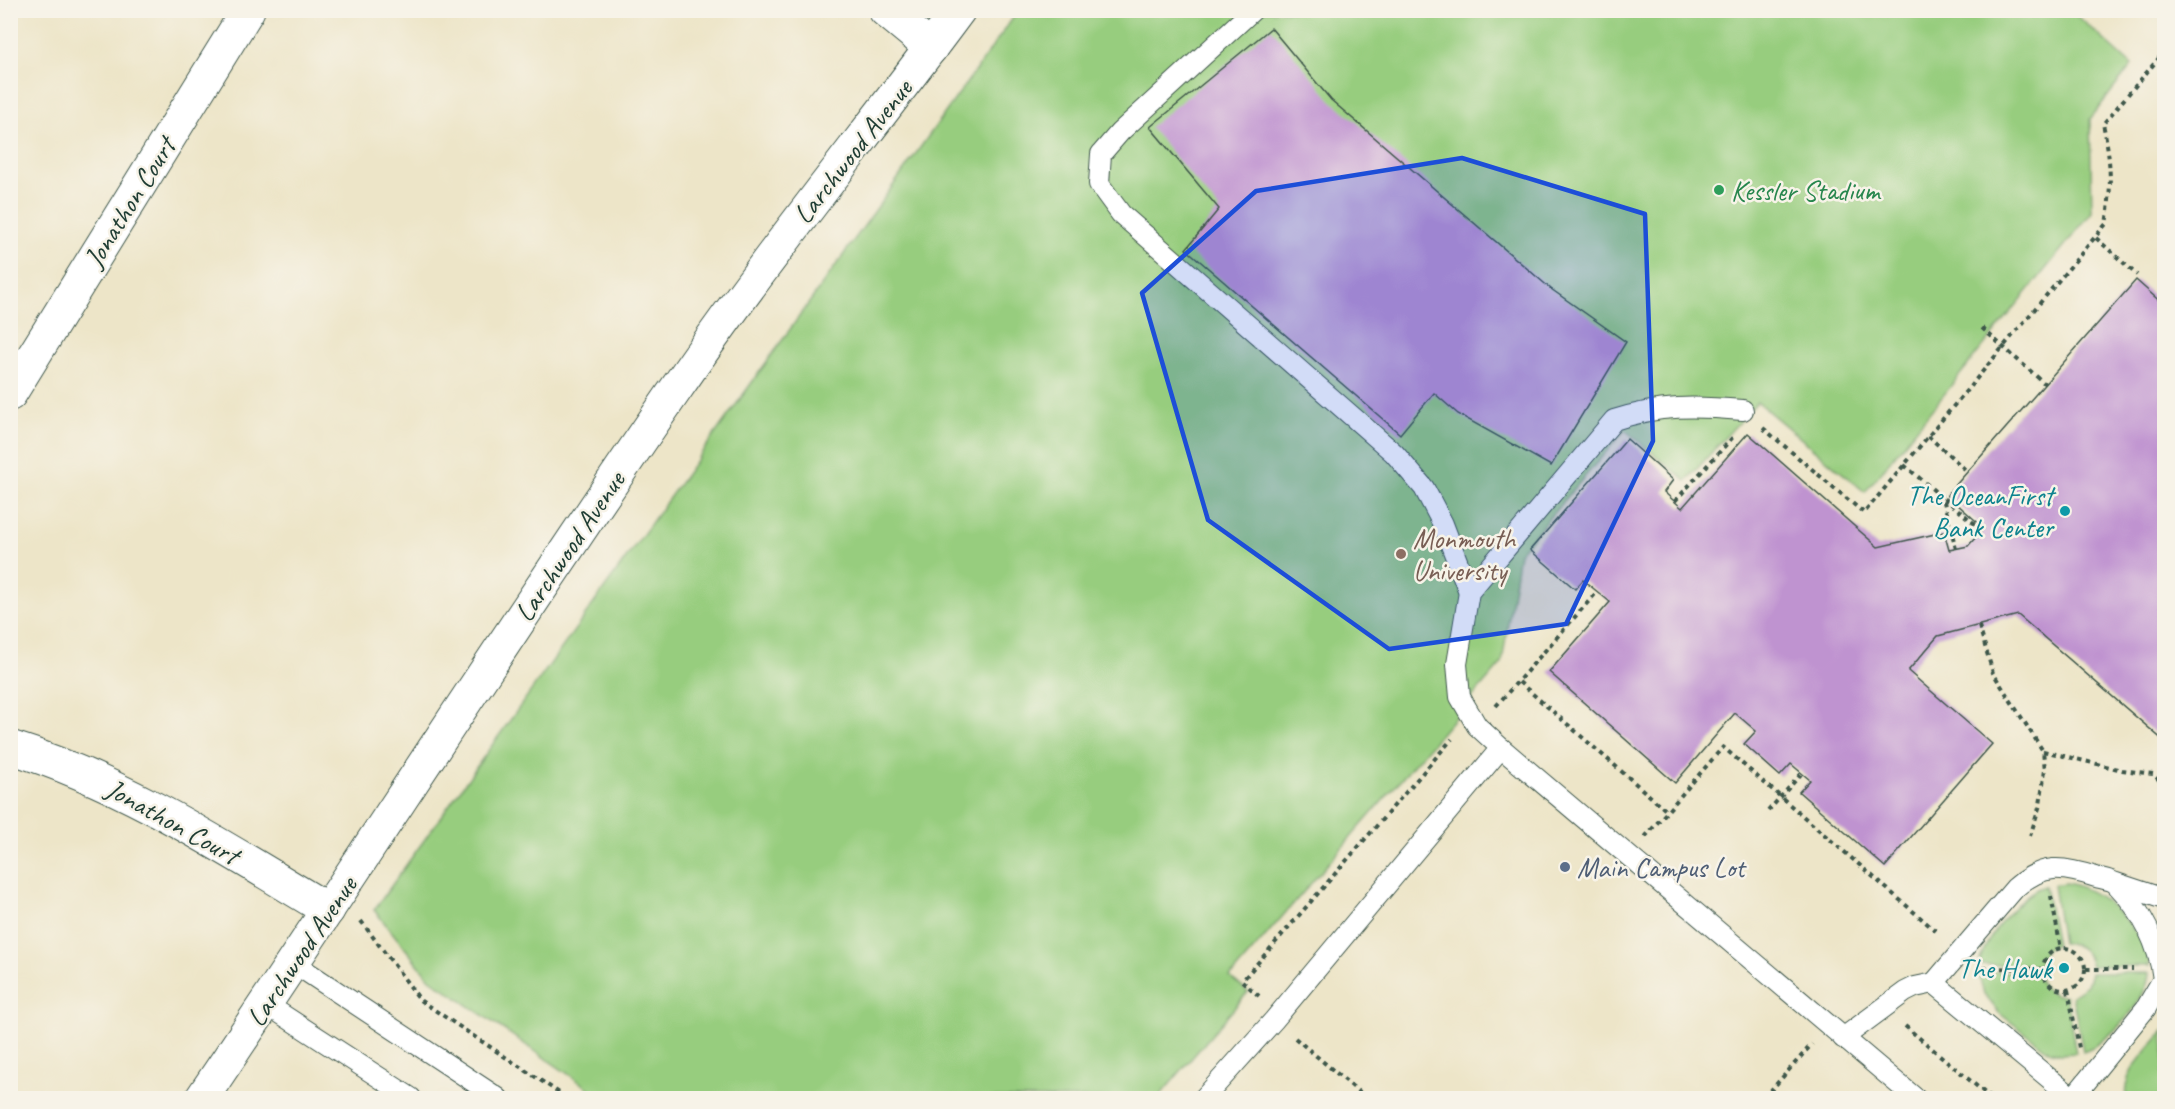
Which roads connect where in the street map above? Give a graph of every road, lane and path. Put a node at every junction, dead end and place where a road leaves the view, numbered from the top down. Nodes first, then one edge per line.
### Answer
1 (248, 10) edge
2 (885, 10) edge
3 (959, 10) edge
4 (1252, 10) edge
5 (931, 48) junction
6 (2164, 52) edge
7 (2096, 238) junction
8 (2138, 275) dead end
9 (1982, 328) dead end
10 (2004, 347) junction
11 (2045, 384) dead end
12 (10, 394) edge
13 (1747, 414) junction
14 (1928, 436) junction
15 (1904, 465) junction
16 (1968, 472) dead end
17 (1943, 498) junction
18 (1675, 501) dead end
19 (1982, 530) dead end
20 (1956, 549) dead end
21 (1469, 592) junction
22 (1597, 592) dead end
23 (1979, 626) dead end
24 (1519, 682) junction
25 (1478, 726) junction
26 (10, 747) edge
27 (1501, 748) junction
28 (2043, 751) junction
29 (1802, 773) dead end
30 (2164, 785) edge
31 (1782, 796) junction
32 (1768, 811) dead end
33 (1668, 812) junction
34 (2030, 836) dead end
35 (1629, 856) junction
36 (2116, 883) junction
37 (2048, 886) dead end
38 (2164, 899) edge
39 (333, 903) junction
40 (1937, 932) dead end
41 (2061, 949) junction
42 (292, 962) junction
43 (1978, 968) dead end
44 (2043, 969) junction
45 (2086, 969) junction
46 (2139, 969) dead end
47 (2164, 979) edge
48 (1934, 983) junction
49 (2068, 990) junction
50 (266, 1004) junction
51 (1274, 1020) junction
52 (1898, 1020) dead end
53 (1843, 1038) junction
54 (1814, 1041) dead end
55 (2080, 1053) dead end
56 (202, 1098) edge
57 (411, 1098) edge
58 (498, 1098) edge
59 (567, 1098) edge
60 (1204, 1098) edge
61 (1366, 1098) edge
62 (1764, 1098) edge
63 (1915, 1098) edge
64 (1991, 1098) edge
65 (2073, 1098) edge

1 - 12 street, Jonathon Court
2 - 5 street
3 - 5 street, Larchwood Avenue
4 - 21 lane
5 - 39 street, Larchwood Avenue
6 - 7 path
7 - 8 path
7 - 10 path
9 - 10 path
10 - 11 path
10 - 14 path
13 - 15 path
13 - 18 path
13 - 21 lane
14 - 15 path
14 - 16 path
15 - 17 path
17 - 19 path
17 - 20 path
21 - 25 lane
22 - 24 path
23 - 28 path
24 - 25 path
24 - 33 path
25 - 27 lane
25 - 51 path
26 - 39 street, Jonathon Court
27 - 35 lane
27 - 51 lane
28 - 30 path
28 - 34 path
29 - 31 path
31 - 32 path
31 - 33 path
31 - 40 path
33 - 35 path
35 - 53 lane
36 - 38 lane
36 - 47 lane
36 - 48 lane
37 - 41 path
39 - 42 street, Larchwood Avenue
39 - 59 path
41 - 44 path
41 - 45 path
42 - 50 street, Larchwood Avenue
42 - 58 lane
43 - 44 path
44 - 49 path
45 - 46 path
45 - 49 path
47 - 65 lane
48 - 53 lane
48 - 65 lane
49 - 55 path
50 - 56 street, Larchwood Avenue
50 - 57 lane
51 - 60 lane
51 - 61 path
52 - 64 path
53 - 63 lane
54 - 62 path

